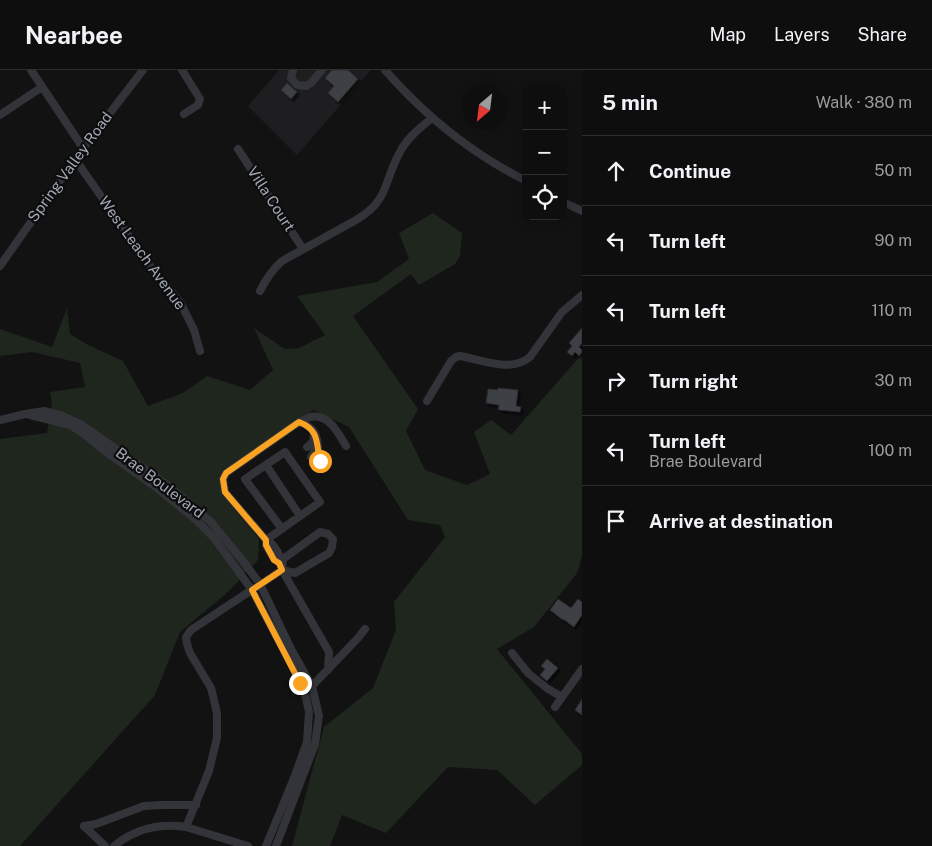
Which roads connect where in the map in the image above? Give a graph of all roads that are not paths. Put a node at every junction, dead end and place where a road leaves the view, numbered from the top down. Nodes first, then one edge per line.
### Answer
1 (31, 70) edge
2 (143, 70) edge
3 (182, 70) edge
4 (293, 70) edge
5 (322, 70) edge
6 (385, 70) edge
7 (42, 87) junction
8 (184, 114) dead end
9 (0, 115) edge
10 (432, 118) junction
11 (83, 148) junction
12 (238, 149) dead end
13 (74, 159) junction
14 (522, 179) edge
15 (567, 204) edge
16 (582, 211) edge
17 (303, 249) junction
18 (0, 266) edge
19 (260, 290) dead end
20 (582, 295) edge
21 (200, 351) dead end
22 (427, 401) dead end
23 (26, 414) junction
24 (0, 420) edge
25 (299, 422) junction
26 (314, 432) junction
27 (346, 446) dead end
28 (306, 447) dead end
29 (311, 457) dead end
30 (266, 465) junction
31 (323, 466) dead end
32 (300, 516) junction
33 (282, 529) junction
34 (266, 540) junction
35 (281, 566) junction
36 (260, 584) junction
37 (252, 590) junction
38 (365, 629) dead end
39 (329, 652) junction
40 (512, 653) dead end
41 (342, 654) junction
42 (582, 669) edge
43 (328, 670) junction
44 (312, 686) junction
45 (562, 697) junction
46 (554, 707) dead end
47 (196, 805) junction
48 (186, 827) junction
49 (236, 844) edge
50 (105, 846) edge
51 (114, 846) edge
52 (248, 846) edge
53 (266, 846) edge
54 (276, 846) edge

1 - 7 street
2 - 11 street, Spring Valley Road
3 - 8 street
4 - 5 street
6 - 10 street
7 - 9 street
7 - 11 street
10 - 14 street
10 - 17 street
11 - 13 street, Spring Valley Road
12 - 17 street, Villa Court
13 - 18 street, Spring Valley Road
13 - 21 street, West Leach Avenue
15 - 16 street
17 - 19 street
20 - 22 street
23 - 24 street, Brae Boulevard
23 - 36 street, Brae Boulevard
23 - 37 street, Brae Boulevard
25 - 26 street
25 - 27 street
25 - 34 street
26 - 28 street
26 - 29 street
26 - 31 street
30 - 32 street
30 - 32 street
30 - 33 street
32 - 33 street
33 - 34 street
34 - 35 street
35 - 35 street
35 - 36 street
35 - 39 street
36 - 37 street
36 - 44 street, Brae Boulevard
37 - 47 street
37 - 53 street, Brae Boulevard
38 - 41 street
39 - 41 street
39 - 43 street
40 - 45 street
41 - 43 street
42 - 45 street
43 - 44 street
44 - 54 street, Brae Boulevard
45 - 46 street
47 - 48 street
47 - 50 street
48 - 49 street
48 - 51 street
49 - 52 street

